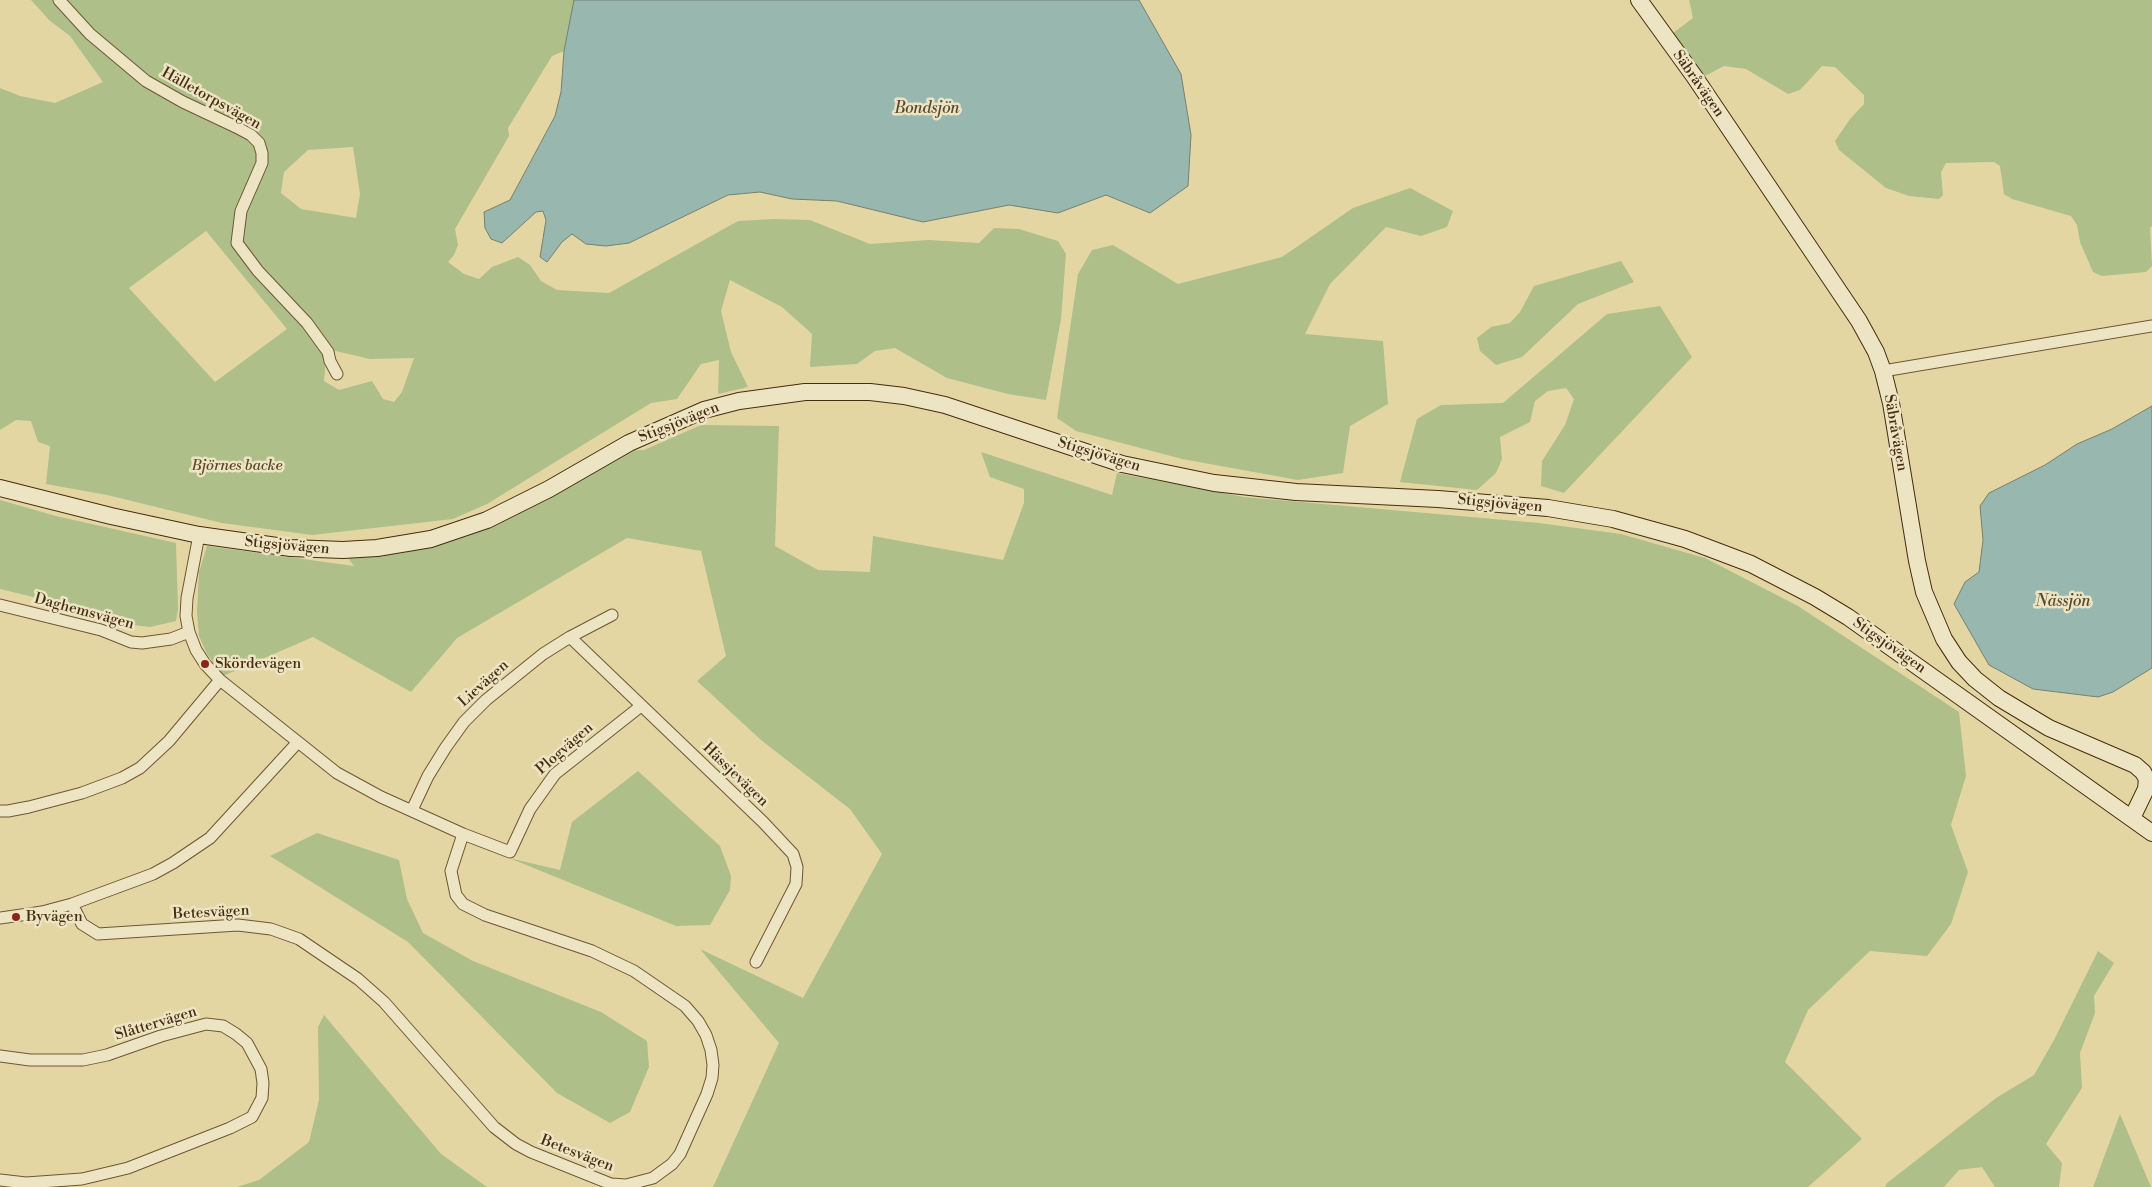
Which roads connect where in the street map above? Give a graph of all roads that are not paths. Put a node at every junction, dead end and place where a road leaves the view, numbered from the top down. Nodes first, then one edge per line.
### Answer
1 (59, 0) edge
2 (1639, 0) edge
3 (2152, 326) edge
4 (1883, 371) junction
5 (337, 374) dead end
6 (0, 488) edge
7 (199, 535) junction
8 (0, 605) edge
9 (612, 615) dead end
10 (189, 632) junction
11 (570, 637) junction
12 (220, 680) junction
13 (641, 706) junction
14 (298, 742) junction
15 (412, 810) junction
16 (0, 811) edge
17 (2132, 818) junction
18 (2152, 833) edge
19 (463, 834) junction
20 (72, 904) junction
21 (0, 918) edge
22 (756, 962) dead end
23 (0, 1056) edge
24 (0, 1180) edge

1 - 5 street, Hälletorpsvägen
2 - 4 main road, Säbråvägen
3 - 4 street
4 - 17 main road, Säbråvägen
6 - 7 main road, Stigsjövägen
7 - 10 street
7 - 17 main road, Stigsjövägen
8 - 10 street, Daghemsvägen
9 - 11 street, Lievägen
10 - 12 street
11 - 13 street, Hässjevägen
11 - 15 street, Lievägen
12 - 14 street
12 - 16 street
13 - 19 street, Plogvägen
13 - 22 street, Hässjevägen
14 - 15 street
14 - 20 street
15 - 19 street
17 - 18 main road, Stigsjövägen
19 - 20 street, Betesvägen
20 - 21 street
23 - 24 street, Slåttervägen

